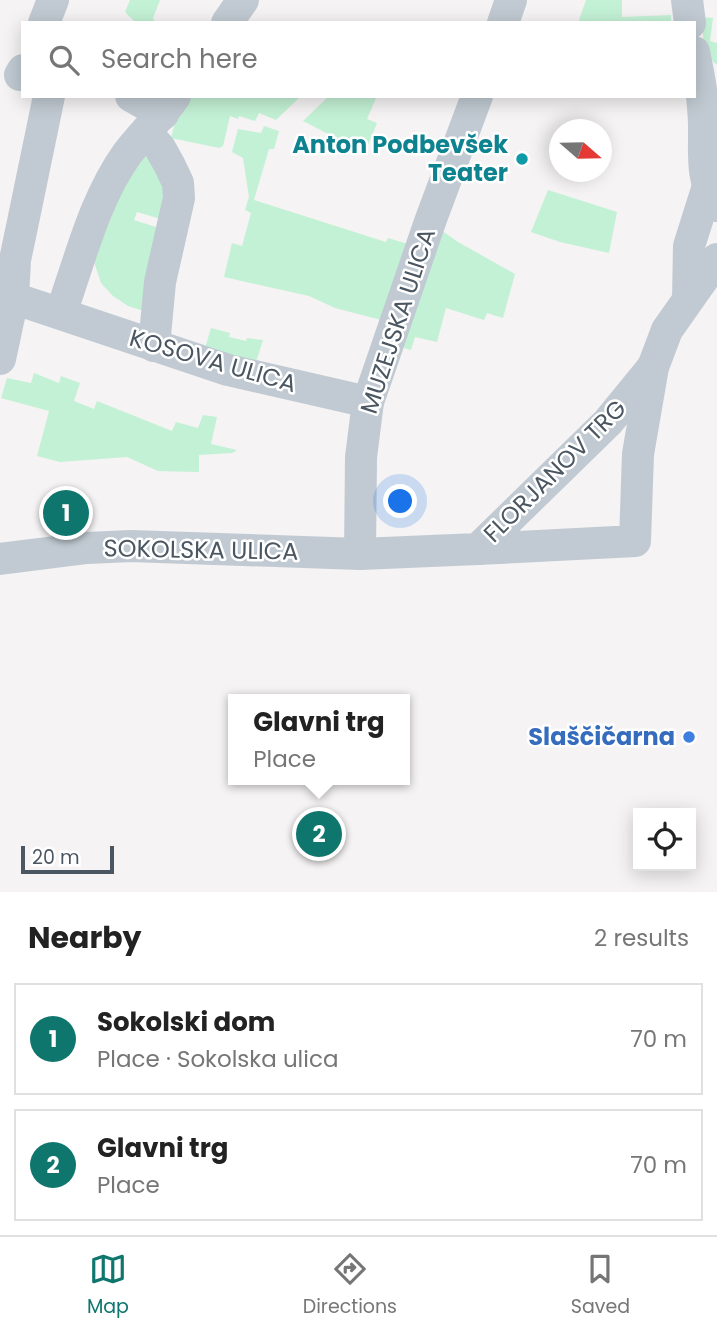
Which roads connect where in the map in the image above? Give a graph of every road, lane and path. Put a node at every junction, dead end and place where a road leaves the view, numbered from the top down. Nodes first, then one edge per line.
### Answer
1 (52, 0) edge
2 (243, 0) edge
3 (511, 0) edge
4 (687, 0) edge
5 (45, 21) edge
6 (228, 21) edge
7 (504, 21) edge
8 (690, 21) edge
9 (696, 57) edge
10 (708, 86) edge
11 (50, 98) edge
12 (134, 98) edge
13 (476, 98) edge
14 (161, 114) edge
15 (712, 197) edge
16 (717, 259) edge
17 (13, 298) junction
18 (688, 299) junction
19 (61, 313) junction
20 (154, 346) junction
21 (0, 359) edge
22 (653, 367) junction
23 (368, 402) junction
24 (478, 549) junction
25 (360, 554) junction
26 (0, 559) edge

1 - 5 street
2 - 6 street
3 - 7 street
4 - 8 street
9 - 10 street
10 - 15 street
11 - 17 street
12 - 14 street
13 - 23 street, MUZEJSKA ULICA
14 - 19 street
14 - 20 street
15 - 18 street
16 - 18 street
17 - 19 street, KOSOVA ULICA
17 - 21 street
18 - 22 street
19 - 20 street, KOSOVA ULICA
20 - 23 street, KOSOVA ULICA
22 - 24 street, FLORJANOV TRG
22 - 24 street
23 - 25 street, MUZEJSKA ULICA
24 - 25 street, FLORJANOV TRG
25 - 26 street, SOKOLSKA ULICA

